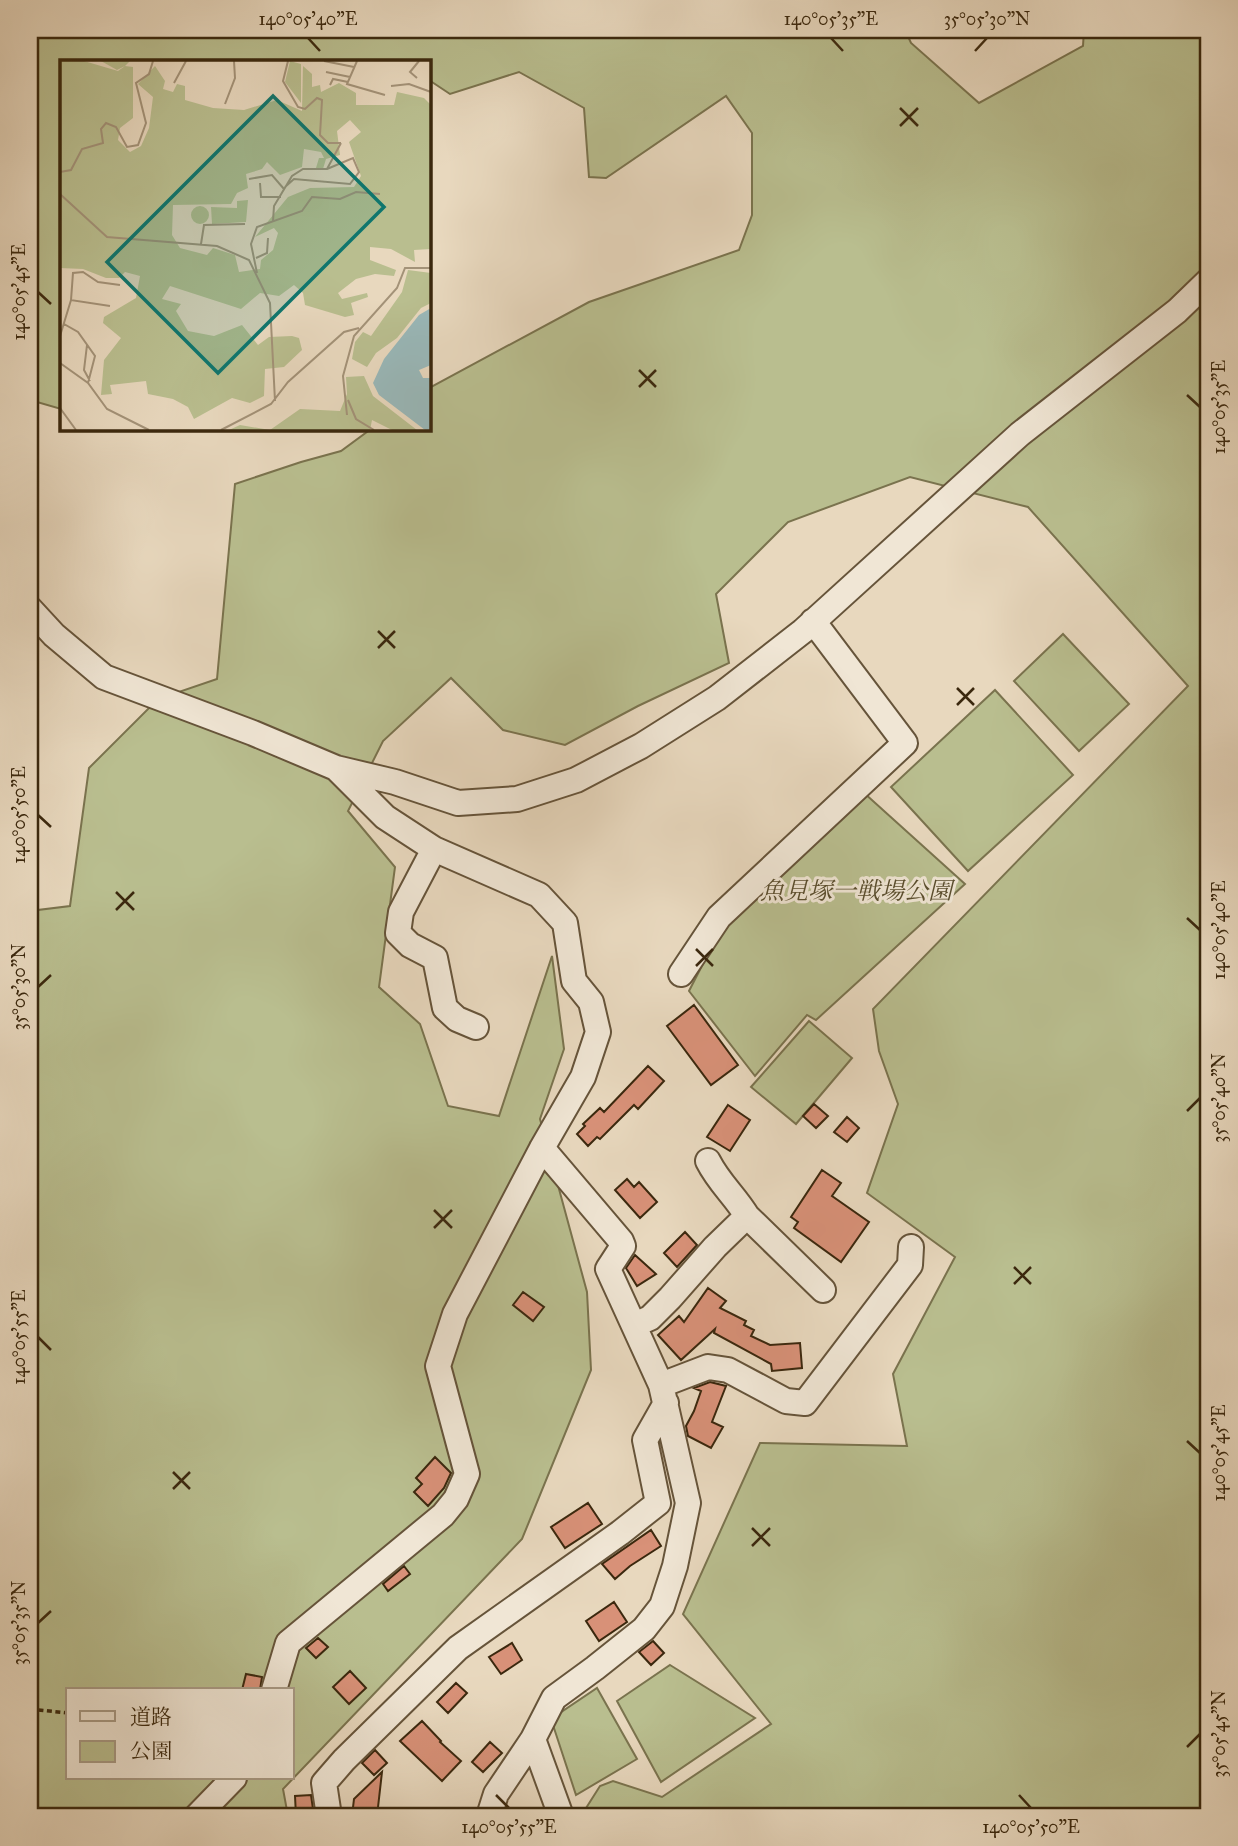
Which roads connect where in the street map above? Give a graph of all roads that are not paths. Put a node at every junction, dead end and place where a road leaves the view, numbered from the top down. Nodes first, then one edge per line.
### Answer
1 (1208, 281) edge
2 (30, 609) edge
3 (813, 621) junction
4 (335, 768) junction
5 (434, 849) junction
6 (681, 974) dead end
7 (476, 1027) dead end
8 (542, 1148) junction
9 (708, 1161) dead end
10 (747, 1216) junction
11 (911, 1247) dead end
12 (823, 1290) dead end
13 (634, 1325) junction
14 (664, 1394) junction
15 (275, 1688) edge
16 (533, 1739) junction
17 (232, 1780) edge
18 (197, 1816) edge
19 (328, 1816) edge
20 (489, 1816) edge
21 (561, 1816) edge

1 - 3 street
2 - 4 street
3 - 4 street
3 - 6 street
4 - 5 street
5 - 7 street
5 - 8 street
8 - 13 street
8 - 15 street
9 - 10 street
10 - 12 street
10 - 13 street
11 - 14 street
13 - 14 street
14 - 16 street
14 - 19 street
16 - 20 street
16 - 21 street
17 - 18 street

